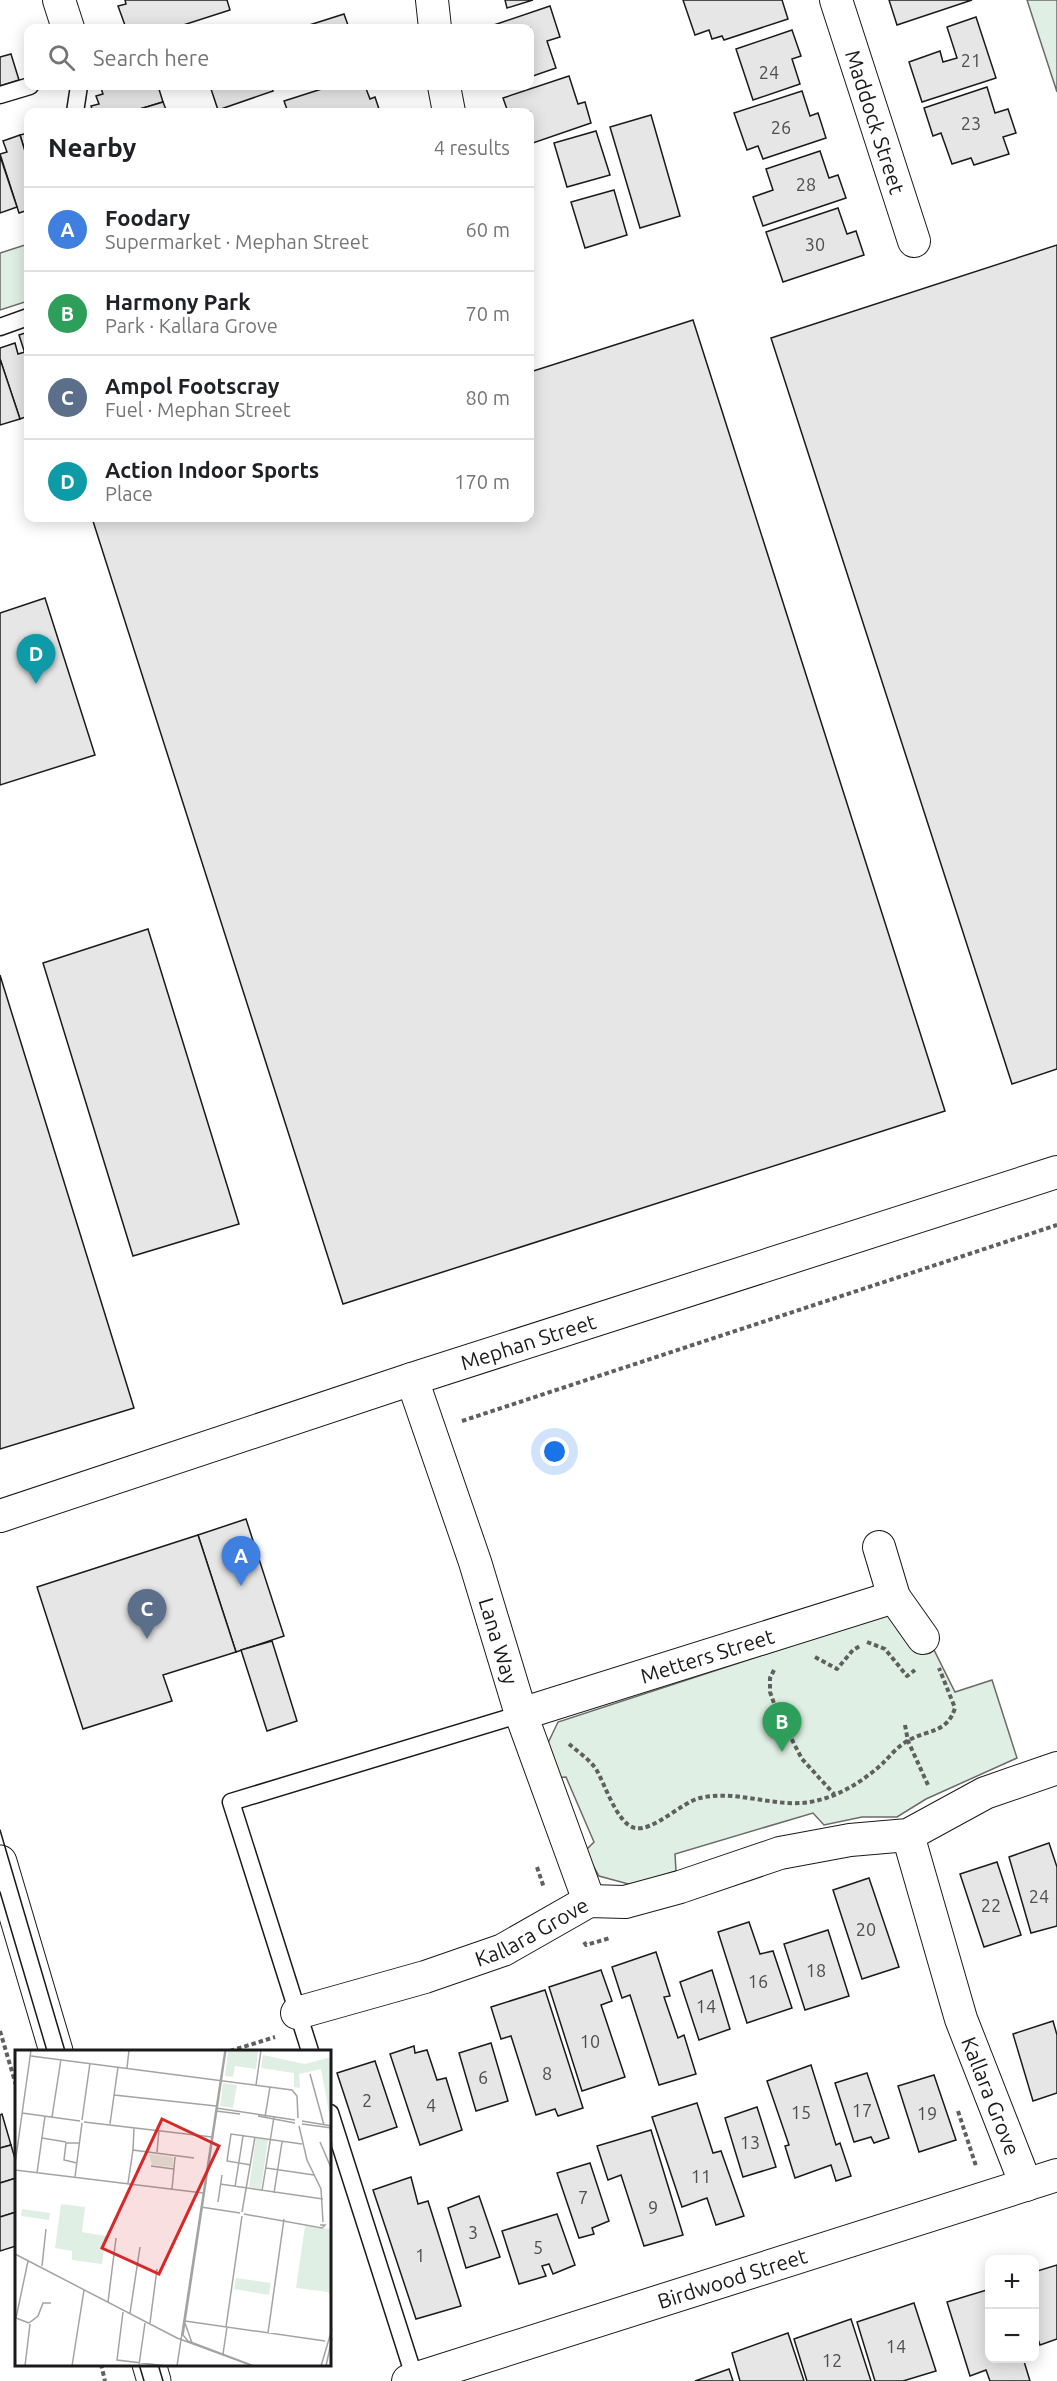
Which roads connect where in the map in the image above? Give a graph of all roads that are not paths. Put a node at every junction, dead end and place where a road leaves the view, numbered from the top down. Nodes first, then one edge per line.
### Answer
1 (59, 0) edge
2 (432, 0) edge
3 (836, 0) edge
4 (67, 24) edge
5 (435, 24) edge
6 (24, 88) edge
7 (78, 90) edge
8 (445, 90) edge
9 (0, 95) edge
10 (76, 108) edge
11 (448, 108) edge
12 (914, 241) dead end
13 (24, 318) edge
14 (0, 327) edge
15 (1057, 1172) edge
16 (412, 1379) junction
17 (0, 1516) edge
18 (879, 1547) dead end
19 (894, 1597) junction
20 (929, 1649) road end
21 (521, 1714) junction
22 (1057, 1768) edge
23 (908, 1835) junction
24 (0, 1862) edge
25 (589, 1901) junction
26 (300, 2020) junction
27 (56, 2050) edge
28 (310, 2050) edge
29 (332, 2120) edge
30 (1057, 2175) edge
31 (1026, 2185) junction
32 (150, 2366) edge
33 (412, 2380) edge
34 (154, 2381) edge

1 - 4 street
2 - 5 street
3 - 12 street, Maddock Street
6 - 9 lane
7 - 10 lane
8 - 11 street
13 - 14 lane
15 - 16 street, Mephan Street
16 - 17 street, Mephan Street
16 - 21 street, Lana Way
18 - 19 street
19 - 20 street
19 - 21 street, Metters Street
21 - 25 street, Lana Way
21 - 26 lane
22 - 23 street, Kallara Grove
23 - 25 street, Kallara Grove
23 - 31 street, Kallara Grove
24 - 27 main road
25 - 26 street, Kallara Grove
26 - 28 lane
29 - 33 lane
30 - 31 street, Birdwood Street
31 - 33 street, Birdwood Street
32 - 34 main road

